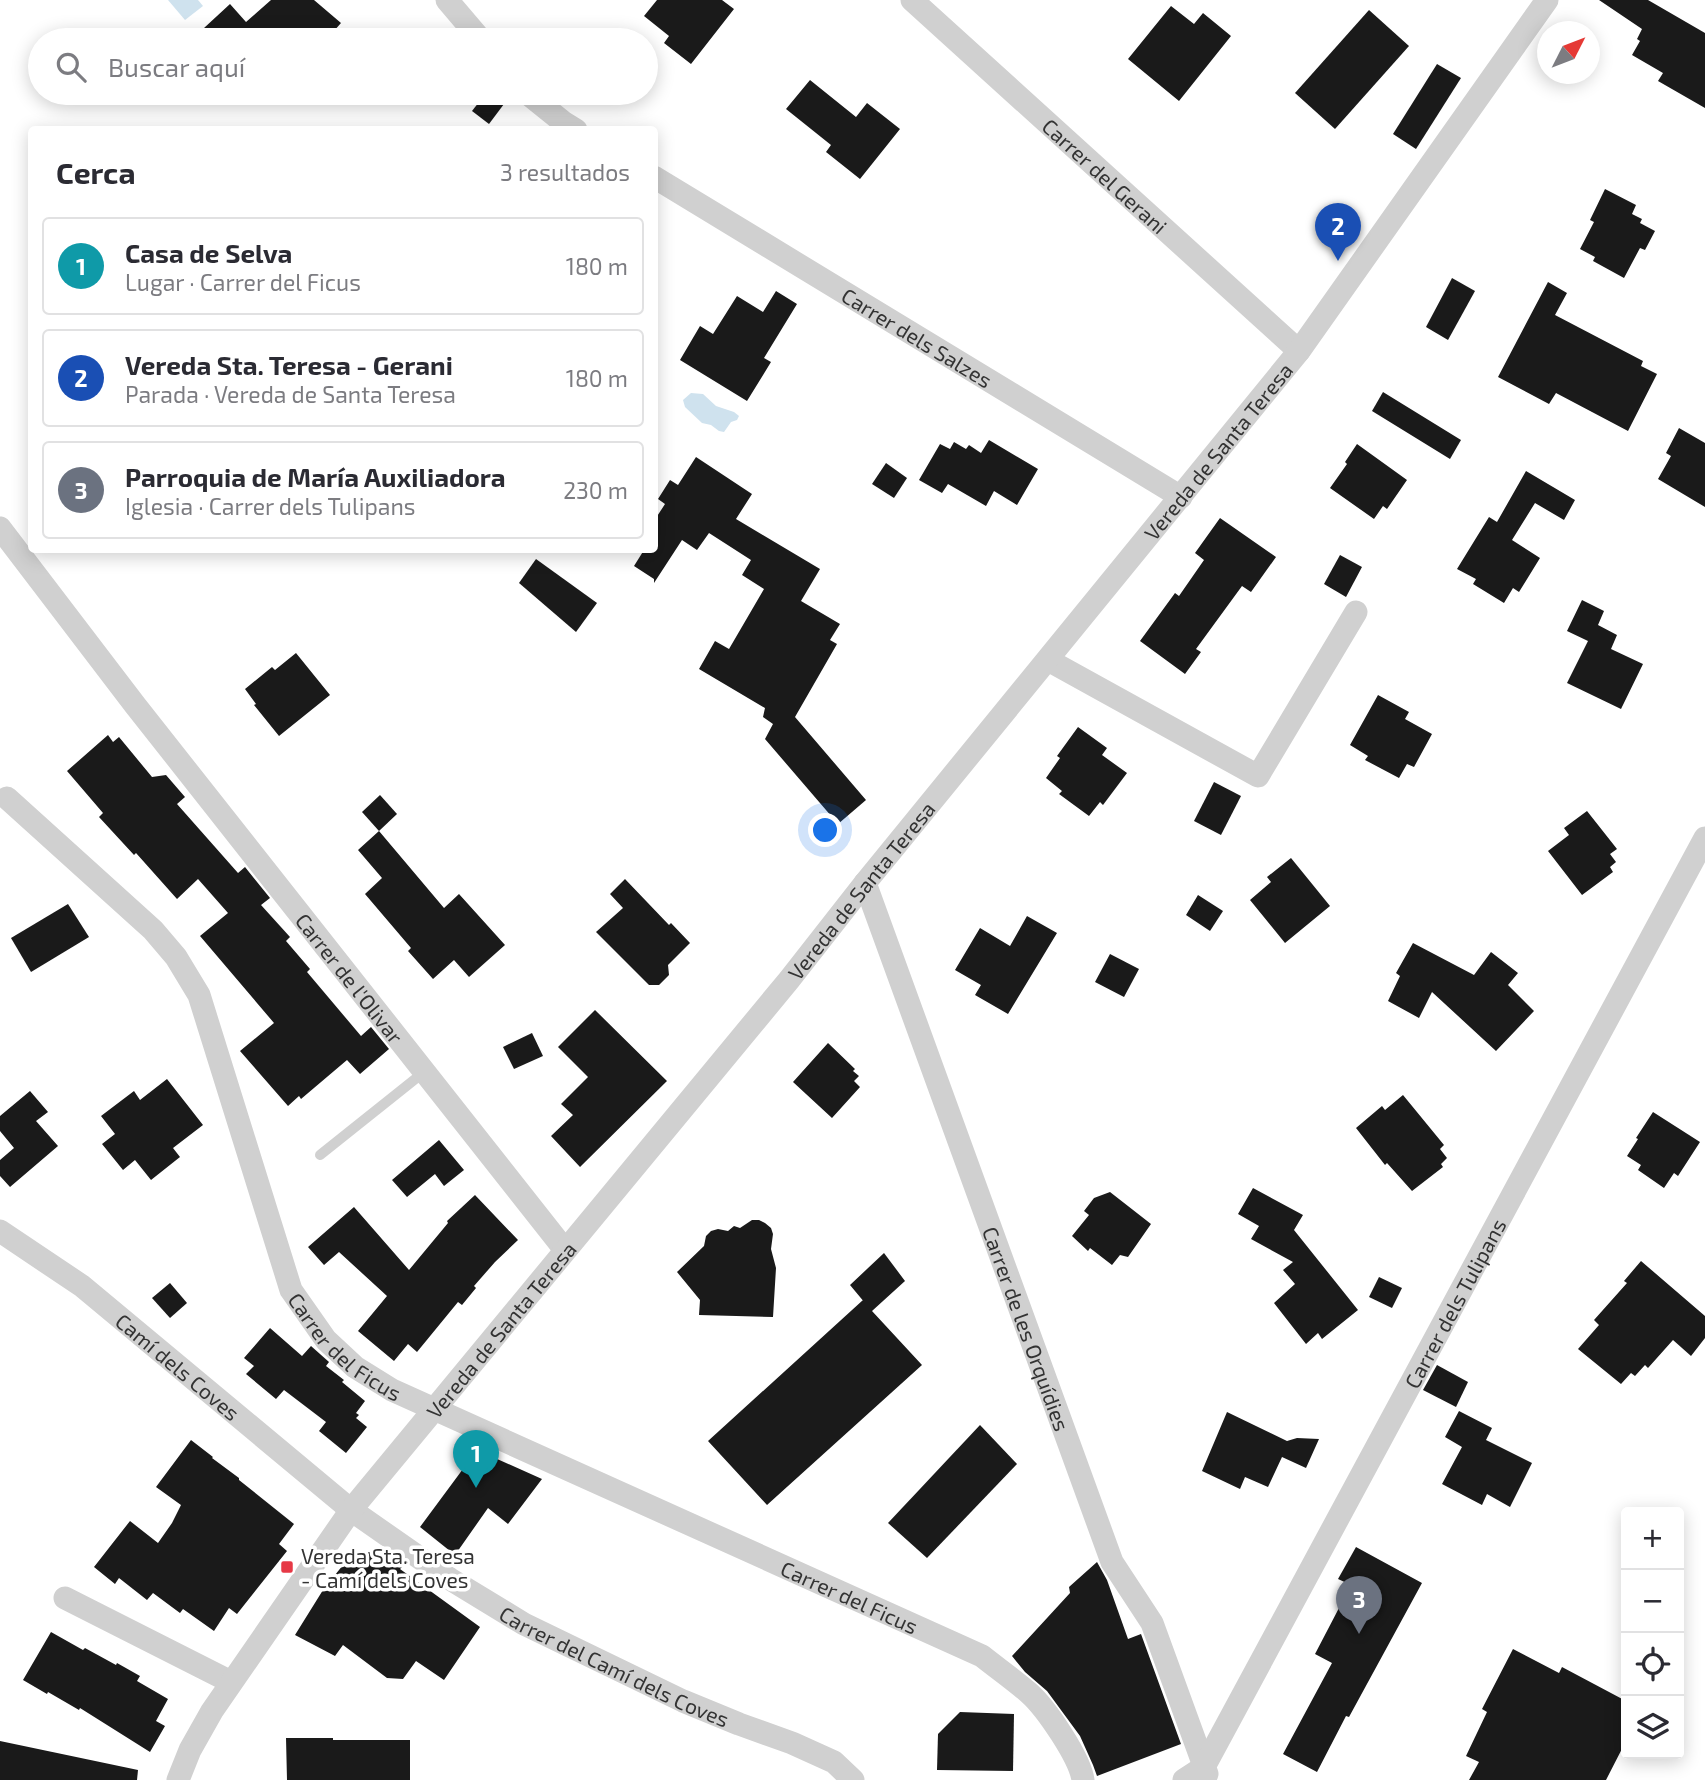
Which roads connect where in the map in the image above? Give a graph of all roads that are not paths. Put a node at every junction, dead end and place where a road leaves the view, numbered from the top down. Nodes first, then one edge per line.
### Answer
1 (447, 0) edge
2 (912, 0) edge
3 (1547, 0) edge
4 (471, 28) edge
5 (542, 105) edge
6 (570, 126) edge
7 (658, 179) edge
8 (1299, 351) junction
9 (1181, 497) junction
10 (0, 528) edge
11 (1356, 612) dead end
12 (1048, 660) junction
13 (3, 795) edge
14 (1705, 838) edge
15 (865, 883) junction
16 (424, 1072) junction
17 (320, 1155) dead end
18 (0, 1230) edge
19 (565, 1250) junction
20 (435, 1408) junction
21 (351, 1510) junction
22 (65, 1598) dead end
23 (231, 1682) junction
24 (1207, 1773) edge
25 (178, 1780) edge
26 (853, 1780) edge
27 (1083, 1780) edge
28 (1184, 1780) edge

1 - 4 street
2 - 8 street, Carrer del Gerani
3 - 8 street, Vereda de Santa Teresa
5 - 6 street
7 - 9 street, Carrer dels Salzes
8 - 9 street, Vereda de Santa Teresa
9 - 12 street, Vereda de Santa Teresa
10 - 16 street, Carrer de l'Olivar
11 - 12 street
12 - 15 street, Vereda de Santa Teresa
13 - 20 street, Carrer del Ficus
14 - 24 street, Carrer dels Tulipans
15 - 19 street, Vereda de Santa Teresa
15 - 24 street, Carrer de les Orquídies
16 - 17 lane
16 - 19 street, Carrer de l'Olivar
18 - 21 street, Camí dels Coves
19 - 20 street, Vereda de Santa Teresa
20 - 21 street, Vereda de Santa Teresa
20 - 27 street, Carrer del Ficus
21 - 23 street, Vereda de Santa Teresa
21 - 26 street, Carrer del Camí dels Coves
22 - 23 street
23 - 25 street, Vereda de Santa Teresa
24 - 28 street, Carrer dels Tulipans

